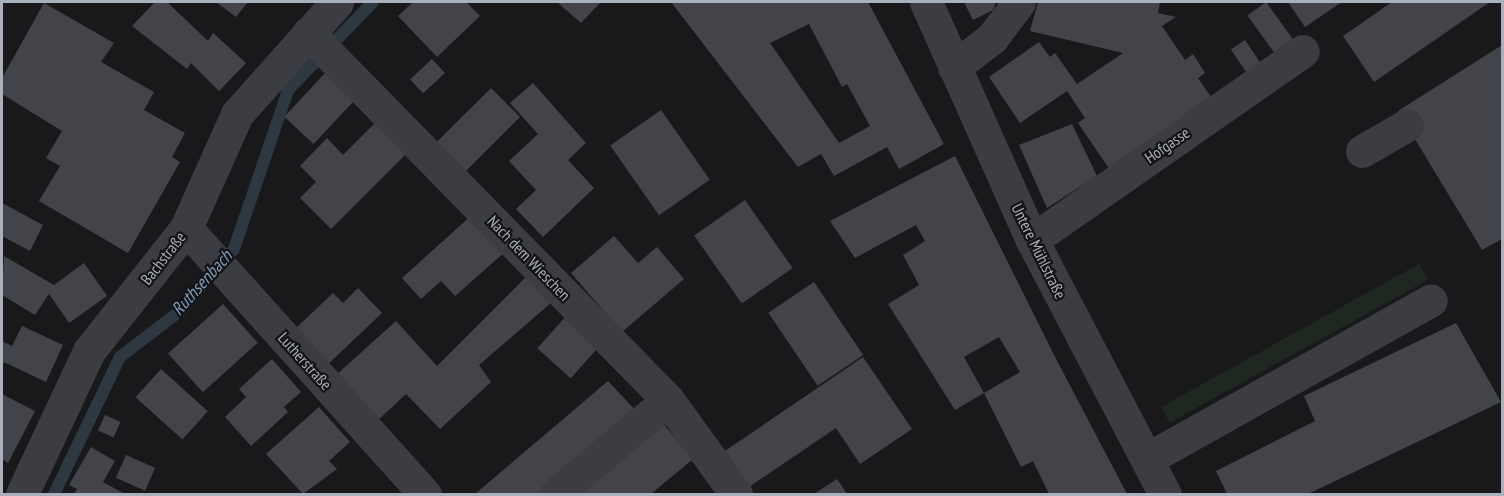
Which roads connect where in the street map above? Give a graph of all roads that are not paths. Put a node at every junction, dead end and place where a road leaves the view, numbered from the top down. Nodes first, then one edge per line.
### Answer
1 (337, 2) edge
2 (926, 2) edge
3 (1019, 2) edge
4 (308, 33) junction
5 (1303, 51) dead end
6 (954, 67) junction
7 (1407, 125) dead end
8 (1362, 151) dead end
9 (186, 228) junction
10 (1032, 240) junction
11 (1431, 300) dead end
12 (668, 400) junction
13 (1147, 459) junction
14 (22, 495) edge
15 (425, 495) edge
16 (556, 495) edge
17 (736, 495) edge
18 (1165, 495) edge

1 - 4 street, Bachstraße
2 - 6 street, Untere Mühlstraße
3 - 6 street
4 - 9 street, Bachstraße
4 - 12 street, Nach dem Wieschen
5 - 10 street, Hofgasse
6 - 10 street, Untere Mühlstraße
7 - 8 street
9 - 14 street, Bachstraße
9 - 15 street, Lutherstraße
10 - 13 street, Untere Mühlstraße
11 - 13 street
12 - 16 street
12 - 17 street, Nach dem Wieschen
13 - 18 street, Untere Mühlstraße

